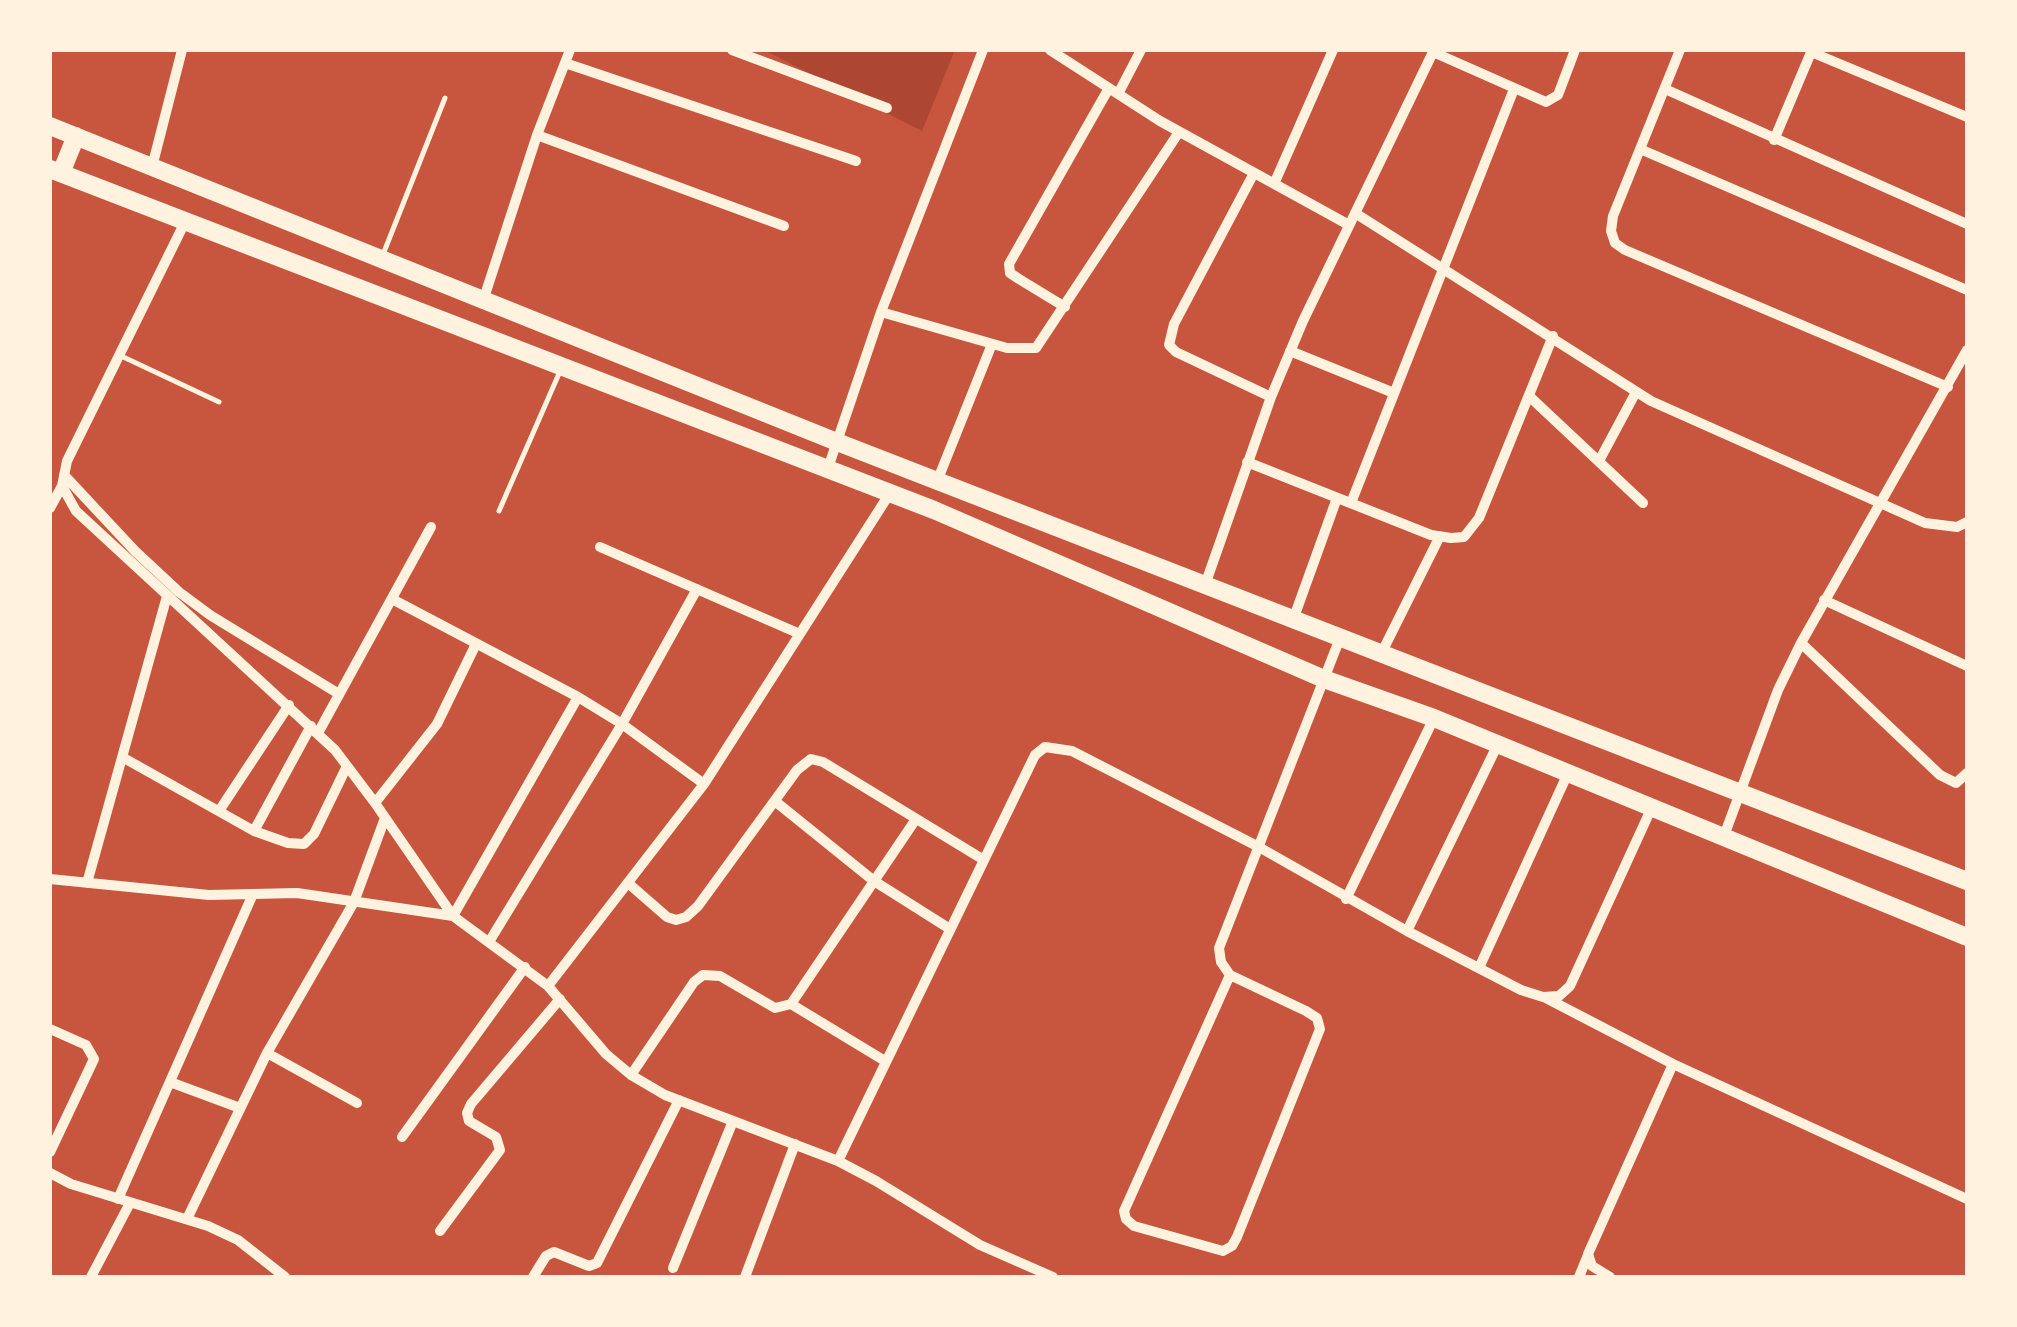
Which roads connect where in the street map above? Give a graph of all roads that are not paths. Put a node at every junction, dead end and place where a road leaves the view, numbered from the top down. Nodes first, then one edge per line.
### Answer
1 (182, 50) edge
2 (570, 50) edge
3 (732, 50) edge
4 (984, 50) edge
5 (1050, 50) edge
6 (1142, 50) edge
7 (1333, 50) edge
8 (1576, 50) edge
9 (1680, 50) edge
10 (1434, 51) edge
11 (1811, 51) edge
12 (565, 63) junction
13 (1514, 89) junction
14 (1665, 90) junction
15 (1113, 91) junction
16 (445, 98) dead end
17 (887, 108) dead end
18 (1967, 117) edge
19 (50, 126) edge
20 (1179, 132) junction
21 (538, 135) junction
22 (76, 136) junction
23 (1774, 140) junction
24 (1640, 149) junction
25 (856, 161) dead end
26 (152, 167) junction
27 (56, 171) edge
28 (1254, 173) junction
29 (1274, 184) junction
30 (1355, 213) junction
31 (184, 222) junction
32 (1967, 224) edge
33 (1349, 225) junction
34 (784, 226) dead end
35 (381, 260) junction
36 (1442, 266) junction
37 (1967, 290) edge
38 (483, 301) junction
39 (1065, 307) junction
40 (881, 312) junction
41 (1554, 336) junction
42 (992, 344) junction
43 (1290, 352) junction
44 (119, 355) junction
45 (1966, 355) edge
46 (562, 367) junction
47 (1948, 387) junction
48 (1636, 392) junction
49 (1394, 393) junction
50 (1529, 396) junction
51 (1271, 397) junction
52 (219, 402) dead end
53 (837, 442) junction
54 (1599, 461) junction
55 (1247, 462) junction
56 (828, 468) junction
57 (938, 480) junction
58 (63, 481) junction
59 (890, 493) junction
60 (1338, 498) junction
61 (1643, 502) dead end
62 (1881, 502) junction
63 (1352, 504) junction
64 (50, 508) edge
65 (498, 510) dead end
66 (1967, 522) edge
67 (431, 528) dead end
68 (1440, 536) junction
69 (600, 546) dead end
70 (1205, 585) junction
71 (697, 589) junction
72 (167, 596) junction
73 (392, 599) junction
74 (1824, 600) junction
75 (1293, 620) junction
76 (800, 634) junction
77 (1340, 638) junction
78 (1801, 642) junction
79 (476, 644) junction
80 (1380, 654) junction
81 (1967, 666) edge
82 (1324, 679) junction
83 (339, 694) junction
84 (578, 697) junction
85 (289, 705) junction
86 (1434, 718) junction
87 (622, 724) junction
88 (314, 729) junction
89 (1497, 746) junction
90 (122, 757) junction
91 (348, 766) junction
92 (1568, 773) junction
93 (1967, 773) edge
94 (704, 784) junction
95 (1741, 794) junction
96 (376, 802) junction
97 (776, 802) junction
98 (1652, 808) junction
99 (219, 811) junction
100 (385, 818) junction
101 (916, 819) junction
102 (254, 831) junction
103 (1724, 836) junction
104 (1257, 846) junction
105 (984, 860) junction
106 (50, 878) edge
107 (1967, 880) edge
108 (874, 881) junction
109 (87, 883) junction
110 (628, 883) junction
111 (253, 894) junction
112 (1346, 898) junction
113 (354, 902) junction
114 (453, 916) junction
115 (950, 929) junction
116 (1407, 930) junction
117 (1967, 936) edge
118 (489, 942) junction
119 (525, 968) junction
120 (1479, 968) junction
121 (1230, 975) junction
122 (548, 986) junction
123 (1543, 997) junction
124 (560, 999) junction
125 (792, 1004) junction
126 (50, 1030) edge
127 (266, 1053) junction
128 (885, 1061) junction
129 (1674, 1064) junction
130 (632, 1075) junction
131 (170, 1082) junction
132 (680, 1100) junction
133 (358, 1103) dead end
134 (240, 1108) junction
135 (733, 1121) junction
136 (402, 1136) dead end
137 (795, 1144) junction
138 (50, 1152) edge
139 (838, 1162) junction
140 (50, 1173) edge
141 (118, 1199) junction
142 (1967, 1199) edge
143 (130, 1202) junction
144 (186, 1219) junction
145 (440, 1231) dead end
146 (1588, 1254) junction
147 (673, 1268) dead end
148 (91, 1277) edge
149 (285, 1277) edge
150 (533, 1277) edge
151 (745, 1277) edge
152 (1053, 1277) edge
153 (1579, 1277) edge
154 (1610, 1277) edge

1 - 26 street
2 - 12 street
3 - 17 street
4 - 40 street
5 - 15 street
6 - 15 street
7 - 29 street
8 - 13 street
9 - 14 street
10 - 13 street
10 - 30 street
11 - 18 street
11 - 23 street
12 - 21 street
12 - 25 street
13 - 36 street
14 - 23 street
14 - 24 street
15 - 20 street
15 - 39 street
16 - 35 lane
19 - 22 highway
20 - 28 street
20 - 39 street
21 - 34 street
21 - 38 street
22 - 26 highway
22 - 27 highway
23 - 32 street
24 - 37 street
24 - 47 street
26 - 35 highway
27 - 31 highway
28 - 29 street
28 - 51 street
29 - 33 street
30 - 33 street
30 - 36 street
31 - 44 street
31 - 46 highway
33 - 43 street
35 - 38 highway
36 - 41 street
36 - 49 street
38 - 53 highway
39 - 42 street
40 - 42 street
40 - 53 street
41 - 48 street
41 - 50 street
42 - 57 street
43 - 49 street
43 - 51 street
44 - 52 lane
44 - 58 street
45 - 47 street
46 - 56 highway
46 - 65 lane
47 - 62 street
48 - 54 street
48 - 62 street
49 - 63 street
50 - 54 street
50 - 68 street
51 - 55 street
53 - 56 street
53 - 57 highway
54 - 61 street
55 - 60 street
55 - 70 street
56 - 59 highway
57 - 70 highway
58 - 64 street
58 - 72 street
58 - 83 street
59 - 76 street
59 - 82 highway
60 - 63 street
60 - 75 street
62 - 66 street
62 - 74 street
63 - 68 street
67 - 73 street
68 - 80 street
69 - 71 street
70 - 75 highway
71 - 76 street
71 - 87 street
72 - 85 street
72 - 90 street
73 - 79 street
73 - 83 street
74 - 78 street
74 - 81 street
75 - 77 highway
76 - 94 street
77 - 80 highway
77 - 82 street
78 - 93 street
78 - 95 street
79 - 84 street
79 - 96 street
80 - 95 highway
82 - 86 highway
82 - 104 street
83 - 88 street
84 - 87 street
84 - 114 street
85 - 88 street
85 - 99 street
86 - 89 highway
86 - 112 street
87 - 94 street
87 - 118 street
88 - 91 street
88 - 102 street
89 - 92 highway
89 - 116 street
90 - 99 street
90 - 109 street
91 - 96 street
91 - 102 street
92 - 98 highway
92 - 120 street
94 - 110 street
95 - 103 street
95 - 107 highway
96 - 100 street
97 - 101 street
97 - 108 street
97 - 110 street
98 - 103 highway
98 - 123 street
99 - 102 street
100 - 113 street
100 - 114 street
101 - 105 street
101 - 108 street
103 - 117 highway
104 - 105 street
104 - 112 street
104 - 121 street
105 - 115 street
106 - 109 street
108 - 115 street
108 - 125 street
109 - 111 street
110 - 122 street
111 - 113 street
111 - 131 street
112 - 116 street
113 - 114 street
113 - 127 street
114 - 118 street
115 - 128 street
116 - 120 street
118 - 119 street
119 - 122 street
119 - 136 street
120 - 123 street
121 - 121 street
122 - 124 street
123 - 129 street
124 - 130 street
124 - 145 street
125 - 128 street
125 - 130 street
126 - 138 street
127 - 133 street
127 - 134 street
128 - 139 street
129 - 142 street
129 - 146 street
130 - 132 street
131 - 134 street
131 - 141 street
132 - 135 street
132 - 150 street
134 - 144 street
135 - 137 street
135 - 147 street
137 - 139 street
137 - 151 street
139 - 152 street
140 - 141 street
141 - 143 street
143 - 144 street
143 - 148 street
144 - 149 street
146 - 153 street
146 - 154 street

